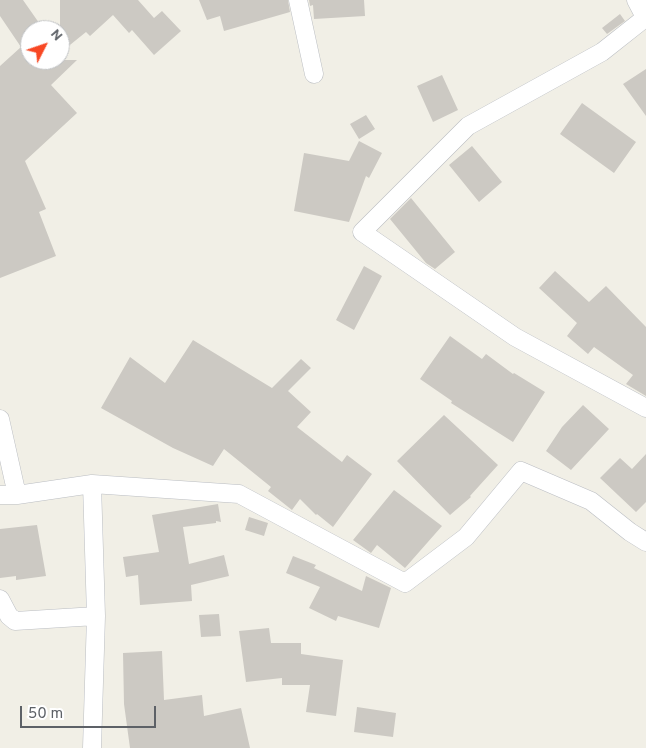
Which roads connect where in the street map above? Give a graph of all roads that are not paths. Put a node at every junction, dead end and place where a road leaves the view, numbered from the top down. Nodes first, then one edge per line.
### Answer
1 (298, 0) edge
2 (636, 0) edge
3 (645, 18) edge
4 (314, 74) dead end
5 (646, 408) edge
6 (0, 419) edge
7 (92, 484) junction
8 (8, 495) edge
9 (646, 542) edge
10 (0, 599) edge
11 (96, 616) junction
12 (92, 748) edge

1 - 4 street
2 - 3 street
3 - 5 street
6 - 8 street
7 - 8 street
7 - 9 street
7 - 11 street
10 - 11 street
11 - 12 street

